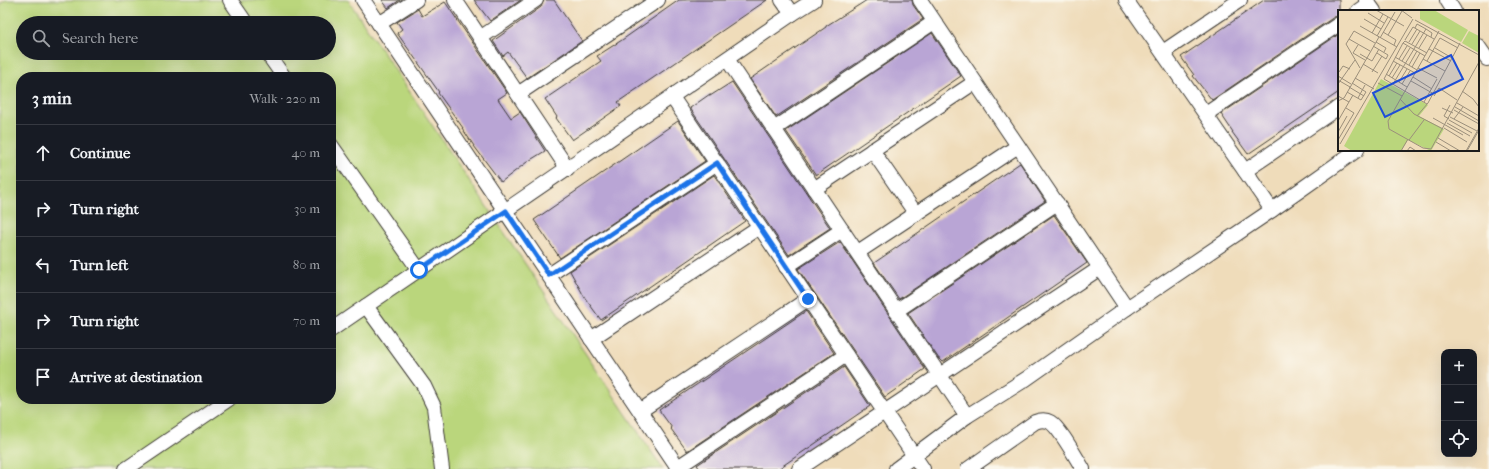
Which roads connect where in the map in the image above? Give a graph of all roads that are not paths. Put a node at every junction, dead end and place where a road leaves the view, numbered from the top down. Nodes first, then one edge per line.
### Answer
1 (230, 0) edge
2 (363, 0) edge
3 (416, 0) edge
4 (455, 0) edge
5 (536, 0) edge
6 (658, 0) edge
7 (782, 0) edge
8 (814, 0) edge
9 (920, 0) edge
10 (1126, 0) edge
11 (1240, 0) edge
12 (1447, 0) edge
13 (1453, 10) edge
14 (792, 14) junction
15 (241, 16) edge
16 (934, 22) junction
17 (379, 24) junction
18 (1338, 25) edge
19 (480, 38) junction
20 (1479, 48) edge
21 (1163, 52) junction
22 (727, 59) junction
23 (272, 60) edge
24 (1484, 61) edge
25 (280, 72) edge
26 (975, 82) junction
27 (518, 94) junction
28 (672, 97) junction
29 (1338, 108) edge
30 (1206, 114) junction
31 (774, 129) junction
32 (1018, 146) junction
33 (872, 150) junction
34 (1356, 151) edge
35 (336, 152) edge
36 (717, 163) junction
37 (568, 169) junction
38 (1245, 171) junction
39 (814, 189) junction
40 (1057, 203) junction
41 (1272, 210) junction
42 (506, 211) junction
43 (916, 214) junction
44 (759, 227) junction
45 (842, 230) junction
46 (858, 252) junction
47 (786, 267) junction
48 (1100, 268) junction
49 (419, 270) junction
50 (549, 275) junction
51 (808, 299) junction
52 (366, 306) junction
53 (1127, 308) junction
54 (896, 311) junction
55 (336, 327) edge
56 (591, 339) junction
57 (846, 354) junction
58 (940, 375) junction
59 (222, 404) edge
60 (640, 411) junction
61 (884, 412) junction
62 (967, 416) junction
63 (913, 455) junction
64 (678, 468) edge
65 (126, 469) edge
66 (442, 469) edge
67 (799, 469) edge
68 (896, 469) edge
69 (923, 469) edge
70 (968, 469) edge
71 (1083, 469) edge

1 - 15 street
2 - 17 street
3 - 17 street
4 - 19 street
5 - 19 street
6 - 27 street
7 - 14 street
8 - 14 street
9 - 16 street
10 - 21 street
11 - 21 street
12 - 13 street
14 - 22 street
16 - 26 street
16 - 31 street
17 - 42 street
18 - 30 street
19 - 27 street
20 - 24 street
21 - 30 street
22 - 28 street
22 - 31 street
23 - 25 street
26 - 32 street
26 - 33 street
27 - 37 street
28 - 36 street
28 - 37 street
29 - 38 street
30 - 38 street
31 - 39 street
32 - 40 street
32 - 43 street
33 - 39 street
33 - 43 street
34 - 41 street
35 - 49 street
36 - 44 street
36 - 50 street
37 - 42 street
38 - 41 street
39 - 45 street
40 - 48 street
40 - 54 street
41 - 53 street
42 - 49 street
42 - 50 street
43 - 46 street
44 - 47 street
44 - 56 street
45 - 46 street
45 - 47 street
46 - 54 street
47 - 51 street
48 - 53 street
48 - 58 street
49 - 52 street
50 - 56 street
51 - 57 street
51 - 60 street
52 - 55 street
52 - 66 street
53 - 62 street
54 - 58 street
56 - 60 street
57 - 61 street
57 - 64 street
58 - 61 street
58 - 62 street
59 - 65 street
60 - 64 street
61 - 63 street
61 - 67 street
62 - 63 street
63 - 68 street
63 - 69 street
70 - 71 street

